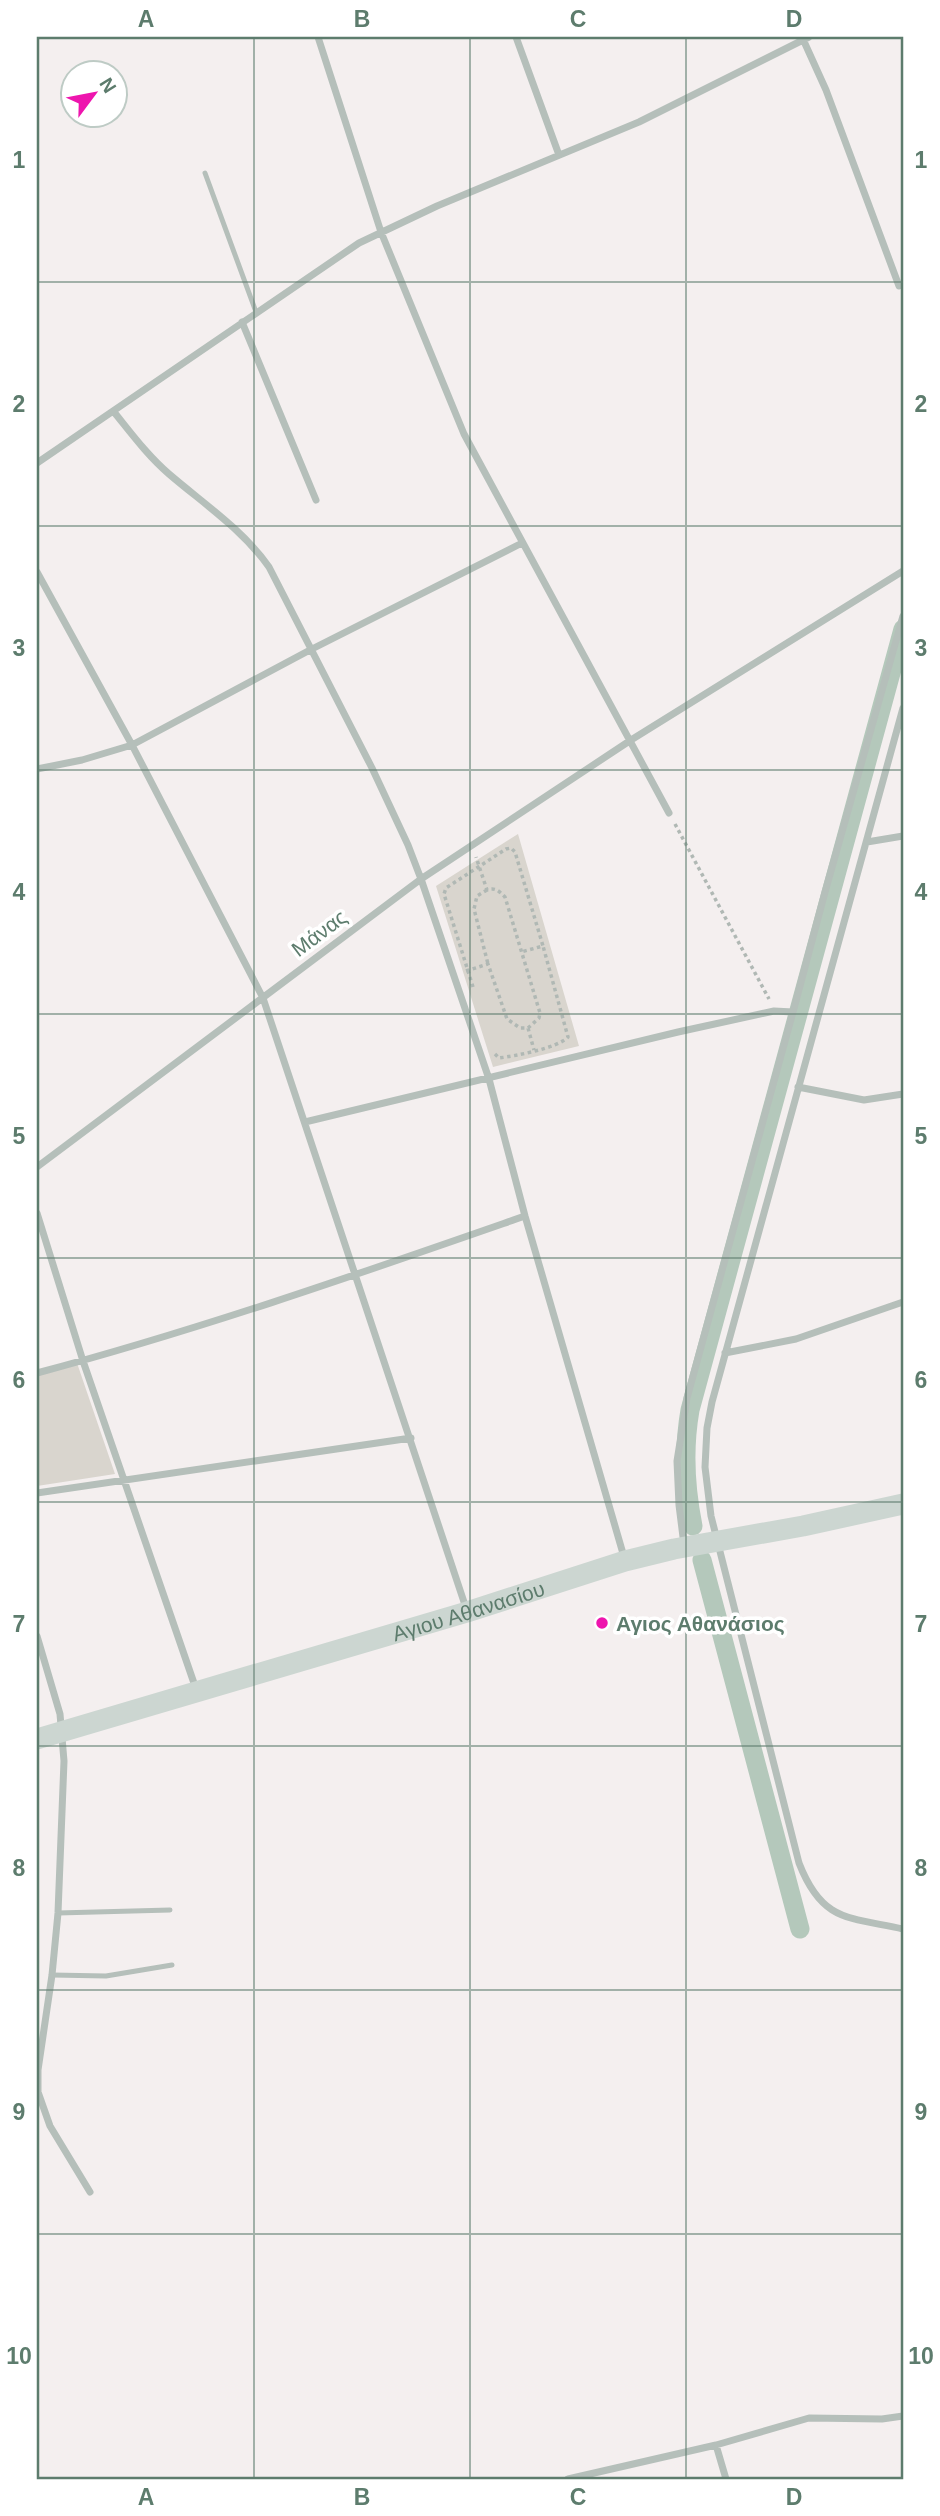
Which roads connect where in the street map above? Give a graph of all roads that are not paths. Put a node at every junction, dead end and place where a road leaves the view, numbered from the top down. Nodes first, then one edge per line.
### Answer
1 (318, 37) edge
2 (516, 37) edge
3 (805, 38) edge
4 (559, 155) junction
5 (205, 173) dead end
6 (381, 232) junction
7 (899, 286) dead end
8 (256, 312) junction
9 (242, 322) junction
10 (114, 412) junction
11 (37, 463) edge
12 (316, 500) dead end
13 (522, 543) junction
14 (903, 571) edge
15 (37, 572) edge
16 (903, 616) edge
17 (310, 650) junction
18 (903, 708) edge
19 (631, 740) junction
20 (132, 745) junction
21 (37, 769) edge
22 (669, 813) road end
23 (903, 836) edge
24 (867, 842) junction
25 (421, 879) junction
26 (263, 998) junction
27 (793, 1012) junction
28 (489, 1079) junction
29 (799, 1087) junction
30 (903, 1094) edge
31 (305, 1122) junction
32 (37, 1167) edge
33 (37, 1213) edge
34 (525, 1216) junction
35 (355, 1275) junction
36 (903, 1302) edge
37 (725, 1353) junction
38 (83, 1361) junction
39 (37, 1373) edge
40 (411, 1438) junction
41 (124, 1479) junction
42 (37, 1493) edge
43 (903, 1504) edge
44 (717, 1543) junction
45 (684, 1547) junction
46 (625, 1561) junction
47 (467, 1612) junction
48 (37, 1636) edge
49 (198, 1693) junction
50 (62, 1731) junction
51 (37, 1739) edge
52 (170, 1910) dead end
53 (58, 1913) junction
54 (903, 1929) edge
55 (172, 1965) dead end
56 (52, 1975) junction
57 (90, 2192) dead end
58 (903, 2416) edge
59 (716, 2445) junction
60 (568, 2479) edge
61 (726, 2479) edge

1 - 6 street
2 - 4 street
3 - 4 street
3 - 7 street
4 - 6 street
5 - 8 lane
6 - 8 street
6 - 13 street
8 - 9 street
9 - 10 street
9 - 12 street
10 - 11 street
10 - 17 street
13 - 17 street
13 - 19 street
14 - 19 street, Μάνας
15 - 20 street
16 - 27 street
17 - 20 street
17 - 25 street
18 - 24 street
19 - 22 street
19 - 25 street, Μάνας
20 - 21 street
20 - 26 street
23 - 24 street
24 - 29 street
25 - 26 street, Μάνας
25 - 28 street
26 - 31 street
26 - 32 street, Μάνας
27 - 28 street
27 - 45 street
28 - 31 street
28 - 34 street
29 - 30 street
29 - 37 street
31 - 35 street
33 - 38 street
34 - 35 street
34 - 46 street
35 - 38 street
35 - 40 street
36 - 37 street
37 - 44 street
38 - 39 street
38 - 41 street
40 - 41 street
40 - 47 street
41 - 42 street
41 - 49 street
43 - 44 main road, Αγιου Αθανασίου
44 - 45 main road, Αγιου Αθανασίου
44 - 54 street
45 - 46 main road, Αγιου Αθανασίου
46 - 47 main road, Αγιου Αθανασίου
47 - 49 main road, Αγιου Αθανασίου
48 - 50 street
49 - 50 main road, Αγιου Αθανασίου
50 - 51 main road, Αγιου Αθανασίου
50 - 53 street
52 - 53 lane
53 - 56 street
55 - 56 lane
56 - 57 street
58 - 59 street
59 - 60 street
59 - 61 street

